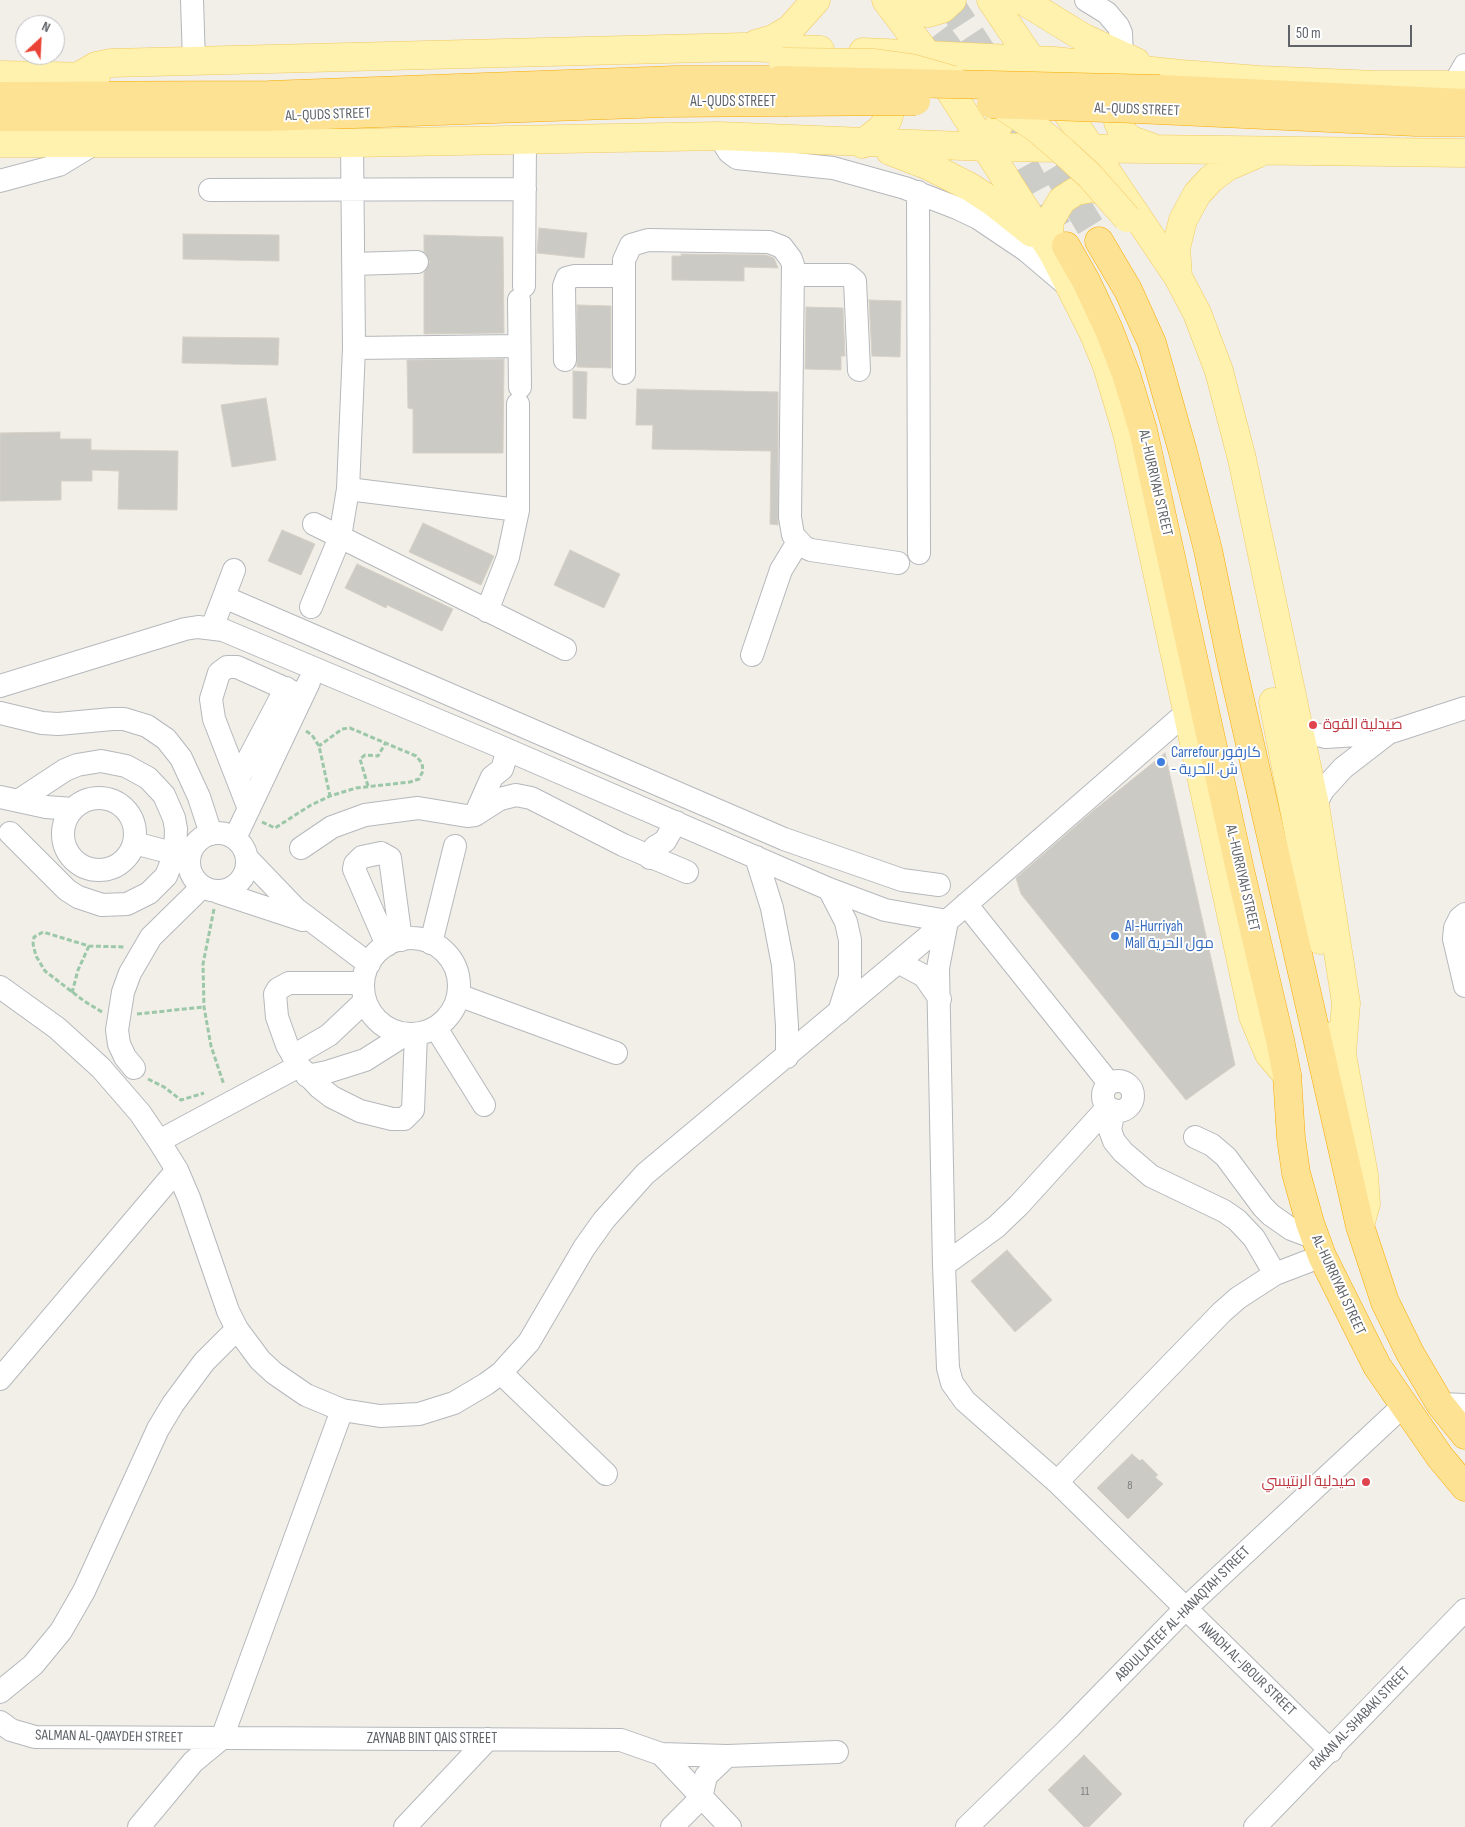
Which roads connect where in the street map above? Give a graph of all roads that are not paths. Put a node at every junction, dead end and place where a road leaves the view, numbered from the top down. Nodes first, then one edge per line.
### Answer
1 (192, 0) edge
2 (816, 0) edge
3 (886, 0) edge
4 (891, 0) edge
5 (952, 0) edge
6 (991, 0) edge
7 (1022, 0) edge
8 (1086, 0) edge
9 (744, 47) junction
10 (848, 51) junction
11 (926, 53) junction
12 (1122, 56) junction
13 (1030, 60) junction
14 (194, 61) junction
15 (0, 75) edge
16 (79, 76) junction
17 (782, 81) junction
18 (1160, 81) junction
19 (1462, 84) edge
20 (0, 96) edge
21 (1009, 106) junction
22 (0, 117) edge
23 (1465, 122) edge
24 (718, 136) junction
25 (525, 141) junction
26 (0, 143) edge
27 (352, 143) junction
28 (862, 144) junction
29 (92, 145) junction
30 (987, 147) junction
31 (1092, 148) junction
32 (1161, 150) junction
33 (1265, 152) junction
34 (1465, 153) edge
35 (0, 181) edge
36 (525, 188) junction
37 (210, 190) dead end
38 (353, 190) junction
39 (918, 192) junction
40 (1132, 217) junction
41 (1098, 241) tunnel mouth
42 (1060, 250) junction
43 (417, 262) dead end
44 (354, 264) junction
45 (793, 275) junction
46 (623, 276) junction
47 (1178, 277) junction
48 (1071, 288) junction
49 (520, 346) junction
50 (354, 348) junction
51 (565, 360) dead end
52 (859, 370) dead end
53 (624, 373) dead end
54 (348, 489) junction
55 (518, 510) junction
56 (314, 524) dead end
57 (340, 538) junction
58 (798, 542) junction
59 (919, 553) dead end
60 (898, 564) dead end
61 (234, 570) dead end
62 (224, 597) junction
63 (311, 607) dead end
64 (487, 611) junction
65 (212, 628) junction
66 (565, 649) dead end
67 (752, 655) dead end
68 (316, 668) junction
69 (439, 679) junction
70 (0, 686) edge
71 (294, 692) junction
72 (1465, 708) edge
73 (0, 713) edge
74 (424, 713) junction
75 (1186, 713) junction
76 (1298, 730) junction
77 (1388, 733) junction
78 (501, 747) junction
79 (238, 780) junction
80 (9, 799) edge
81 (1315, 804) junction
82 (73, 809) junction
83 (249, 810) junction
84 (475, 815) junction
85 (668, 819) junction
86 (5, 831) edge
87 (211, 834) junction
88 (235, 838) junction
89 (134, 843) junction
90 (455, 846) dead end
91 (300, 848) dead end
92 (653, 852) junction
93 (182, 855) junction
94 (756, 857) junction
95 (248, 859) junction
96 (74, 860) junction
97 (687, 872) dead end
98 (939, 885) dead end
99 (210, 889) junction
100 (829, 889) junction
101 (966, 904) junction
102 (1465, 914) edge
103 (947, 921) junction
104 (314, 924) junction
105 (431, 943) junction
106 (898, 962) junction
107 (366, 983) junction
108 (1465, 986) edge
109 (0, 987) edge
110 (458, 994) junction
111 (940, 1000) junction
112 (839, 1013) junction
113 (419, 1032) junction
114 (1342, 1052) junction
115 (616, 1053) dead end
116 (787, 1057) junction
117 (300, 1066) junction
118 (134, 1068) road end
119 (1287, 1075) junction
120 (484, 1105) dead end
121 (1111, 1109) junction
122 (1195, 1137) dead end
123 (159, 1141) junction
124 (177, 1170) junction
125 (1360, 1226) junction
126 (1318, 1247) junction
127 (944, 1265) junction
128 (1275, 1274) junction
129 (237, 1328) junction
130 (501, 1373) junction
131 (0, 1378) edge
132 (1452, 1405) edge
133 (1403, 1406) junction
134 (342, 1410) junction
135 (1465, 1435) edge
136 (606, 1474) dead end
137 (1057, 1482) junction
138 (1465, 1487) edge
139 (1186, 1608) junction
140 (1465, 1610) edge
141 (0, 1692) edge
142 (0, 1722) edge
143 (222, 1738) junction
144 (488, 1739) junction
145 (1331, 1751) junction
146 (837, 1752) dead end
147 (661, 1754) junction
148 (727, 1756) junction
149 (701, 1798) junction
150 (139, 1827) edge
151 (405, 1827) edge
152 (672, 1827) edge
153 (730, 1827) edge
154 (968, 1827) edge
155 (1255, 1827) edge

1 - 14 street
2 - 9 main road
3 - 11 main road
4 - 5 main road
6 - 13 main road
7 - 12 main road
8 - 12 street
9 - 10 main road
9 - 14 main road
10 - 11 main road
10 - 28 main road
11 - 13 main road
11 - 21 main road
11 - 30 main road
12 - 18 main road
13 - 18 main road
13 - 21 main road
13 - 31 main road
14 - 16 main road
15 - 16 main road
16 - 17 main road
17 - 18 highway, AL-QUDS STREET, bridge
17 - 20 highway, AL-QUDS STREET
17 - 22 highway, AL-QUDS STREET
17 - 23 highway, AL-QUDS STREET, bridge
17 - 40 main road, bridge
18 - 19 highway, AL-QUDS STREET
18 - 32 main road
21 - 30 main road
21 - 31 main road
24 - 25 main road
24 - 28 main road
24 - 39 street
25 - 27 main road
25 - 36 street
26 - 29 main road
27 - 29 main road
27 - 38 street
28 - 30 main road
28 - 42 main road
29 - 35 street
30 - 31 main road
30 - 42 main road
31 - 32 main road
31 - 40 main road
32 - 33 main road
33 - 34 main road
33 - 47 main road
36 - 38 street
36 - 49 street
37 - 38 street
38 - 44 street
39 - 48 street
39 - 59 street
40 - 42 main road
40 - 47 main road
40 - 114 main road
41 - 125 highway
42 - 48 main road
42 - 119 highway, AL-HURRIYAH STREET
43 - 44 street
44 - 50 street
45 - 46 street
45 - 52 street
45 - 58 street
46 - 51 street
46 - 53 street
47 - 76 main road
48 - 75 main road
49 - 50 street
49 - 55 street
50 - 54 street
54 - 55 street
54 - 57 street
55 - 64 street
56 - 57 street
57 - 63 street
57 - 64 street
58 - 60 street
58 - 67 street
61 - 62 street
62 - 65 street
62 - 69 street
64 - 66 street
65 - 68 street
65 - 70 street
68 - 71 street
68 - 74 street
69 - 74 street
69 - 98 street
71 - 79 street
71 - 79 street
71 - 83 street
72 - 77 street
73 - 87 street
74 - 78 street
75 - 101 street
75 - 119 main road
76 - 77 street
76 - 81 main road
77 - 81 street
78 - 84 street
78 - 85 street
79 - 83 street
80 - 82 street
80 - 93 street
81 - 114 main road
82 - 89 street
82 - 96 street
83 - 88 street
84 - 91 street
84 - 92 street
85 - 92 street
85 - 94 street
86 - 93 street
86 - 96 street
87 - 88 street
87 - 93 street
88 - 95 street
89 - 93 street
89 - 96 street
90 - 105 street
92 - 97 street
93 - 99 street
94 - 100 street
94 - 116 street
95 - 99 street
95 - 104 street
99 - 104 street
99 - 118 street
100 - 103 street
100 - 112 street
101 - 103 street
101 - 121 street
102 - 108 street
103 - 106 street
103 - 111 street, AWADH AL-JBOUR STREET
104 - 107 street
105 - 107 street
105 - 110 street
106 - 111 street
106 - 112 street
107 - 113 street
107 - 117 street
107 - 117 street
109 - 123 street
110 - 113 street
110 - 115 street
111 - 127 street, AWADH AL-JBOUR STREET
112 - 116 street
113 - 117 street
113 - 117 street
113 - 120 street
114 - 125 main road
116 - 130 street
117 - 123 street
119 - 126 highway, AL-HURRIYAH STREET
121 - 127 street
121 - 128 street
122 - 126 street
123 - 124 street
124 - 129 street
124 - 131 street
125 - 132 highway
126 - 128 street
126 - 133 highway, AL-HURRIYAH STREET
127 - 137 street, AWADH AL-JBOUR STREET
128 - 137 street
129 - 134 street
129 - 141 street
130 - 134 street
130 - 136 street
132 - 135 highway
133 - 138 highway, AL-HURRIYAH STREET
133 - 139 street, ABDULLATEEF AL-HANAQTAH STREET
134 - 143 street
137 - 139 street, AWADH AL-JBOUR STREET
139 - 145 street, AWADH AL-JBOUR STREET
139 - 154 street, ABDULLATEEF AL-HANAQTAH STREET
140 - 145 street, RAKAN AL-SHABAKI STREET
142 - 143 street, SALMAN AL-QA‘AYDEH STREET
143 - 144 street, ZAYNAB BINT QAIS STREET
143 - 150 street
144 - 147 street, ZAYNAB BINT QAIS STREET
144 - 151 street
145 - 155 street, RAKAN AL-SHABAKI STREET
146 - 148 street
147 - 148 street
147 - 149 street, ZAYNAB BINT QAIS STREET
148 - 149 street
149 - 152 street
149 - 153 street, ZAYNAB BINT QAIS STREET

